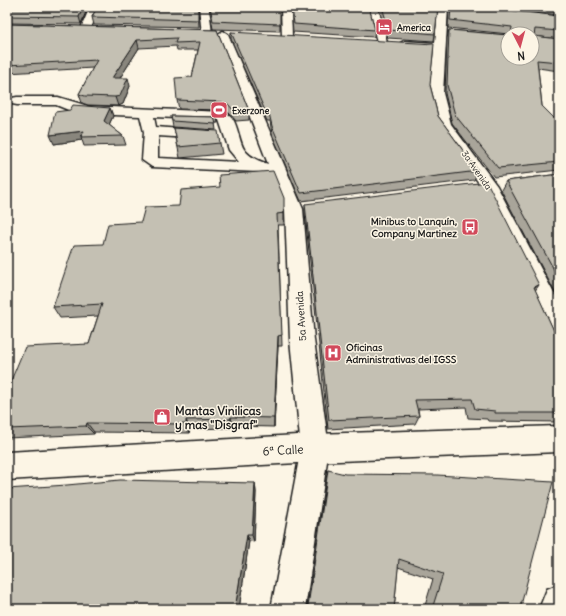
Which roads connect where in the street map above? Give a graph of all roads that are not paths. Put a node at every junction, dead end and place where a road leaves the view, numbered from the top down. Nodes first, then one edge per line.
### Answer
1 (95, 7) edge
2 (204, 7) edge
3 (286, 7) edge
4 (373, 7) edge
5 (443, 7) edge
6 (101, 29) edge
7 (273, 36) edge
8 (444, 37) junction
9 (17, 101) dead end
10 (147, 112) junction
11 (152, 131) junction
12 (231, 137) junction
13 (269, 170) junction
14 (559, 326) edge
15 (559, 439) edge
16 (315, 448) junction
17 (7, 466) edge
18 (559, 601) edge
19 (288, 609) edge
20 (556, 609) edge

1 - 6 street
2 - 13 street, 5a Avenida
3 - 7 street
4 - 8 street
5 - 8 street, 3a Avenida
8 - 14 street, 3a Avenida
9 - 10 street
10 - 11 street
10 - 12 street
11 - 12 street
11 - 13 street
12 - 13 street
13 - 16 street, 5a Avenida
15 - 16 street, 6ª Calle
16 - 17 street, 6ª Calle
16 - 19 street, 5a Avenida
18 - 20 street

